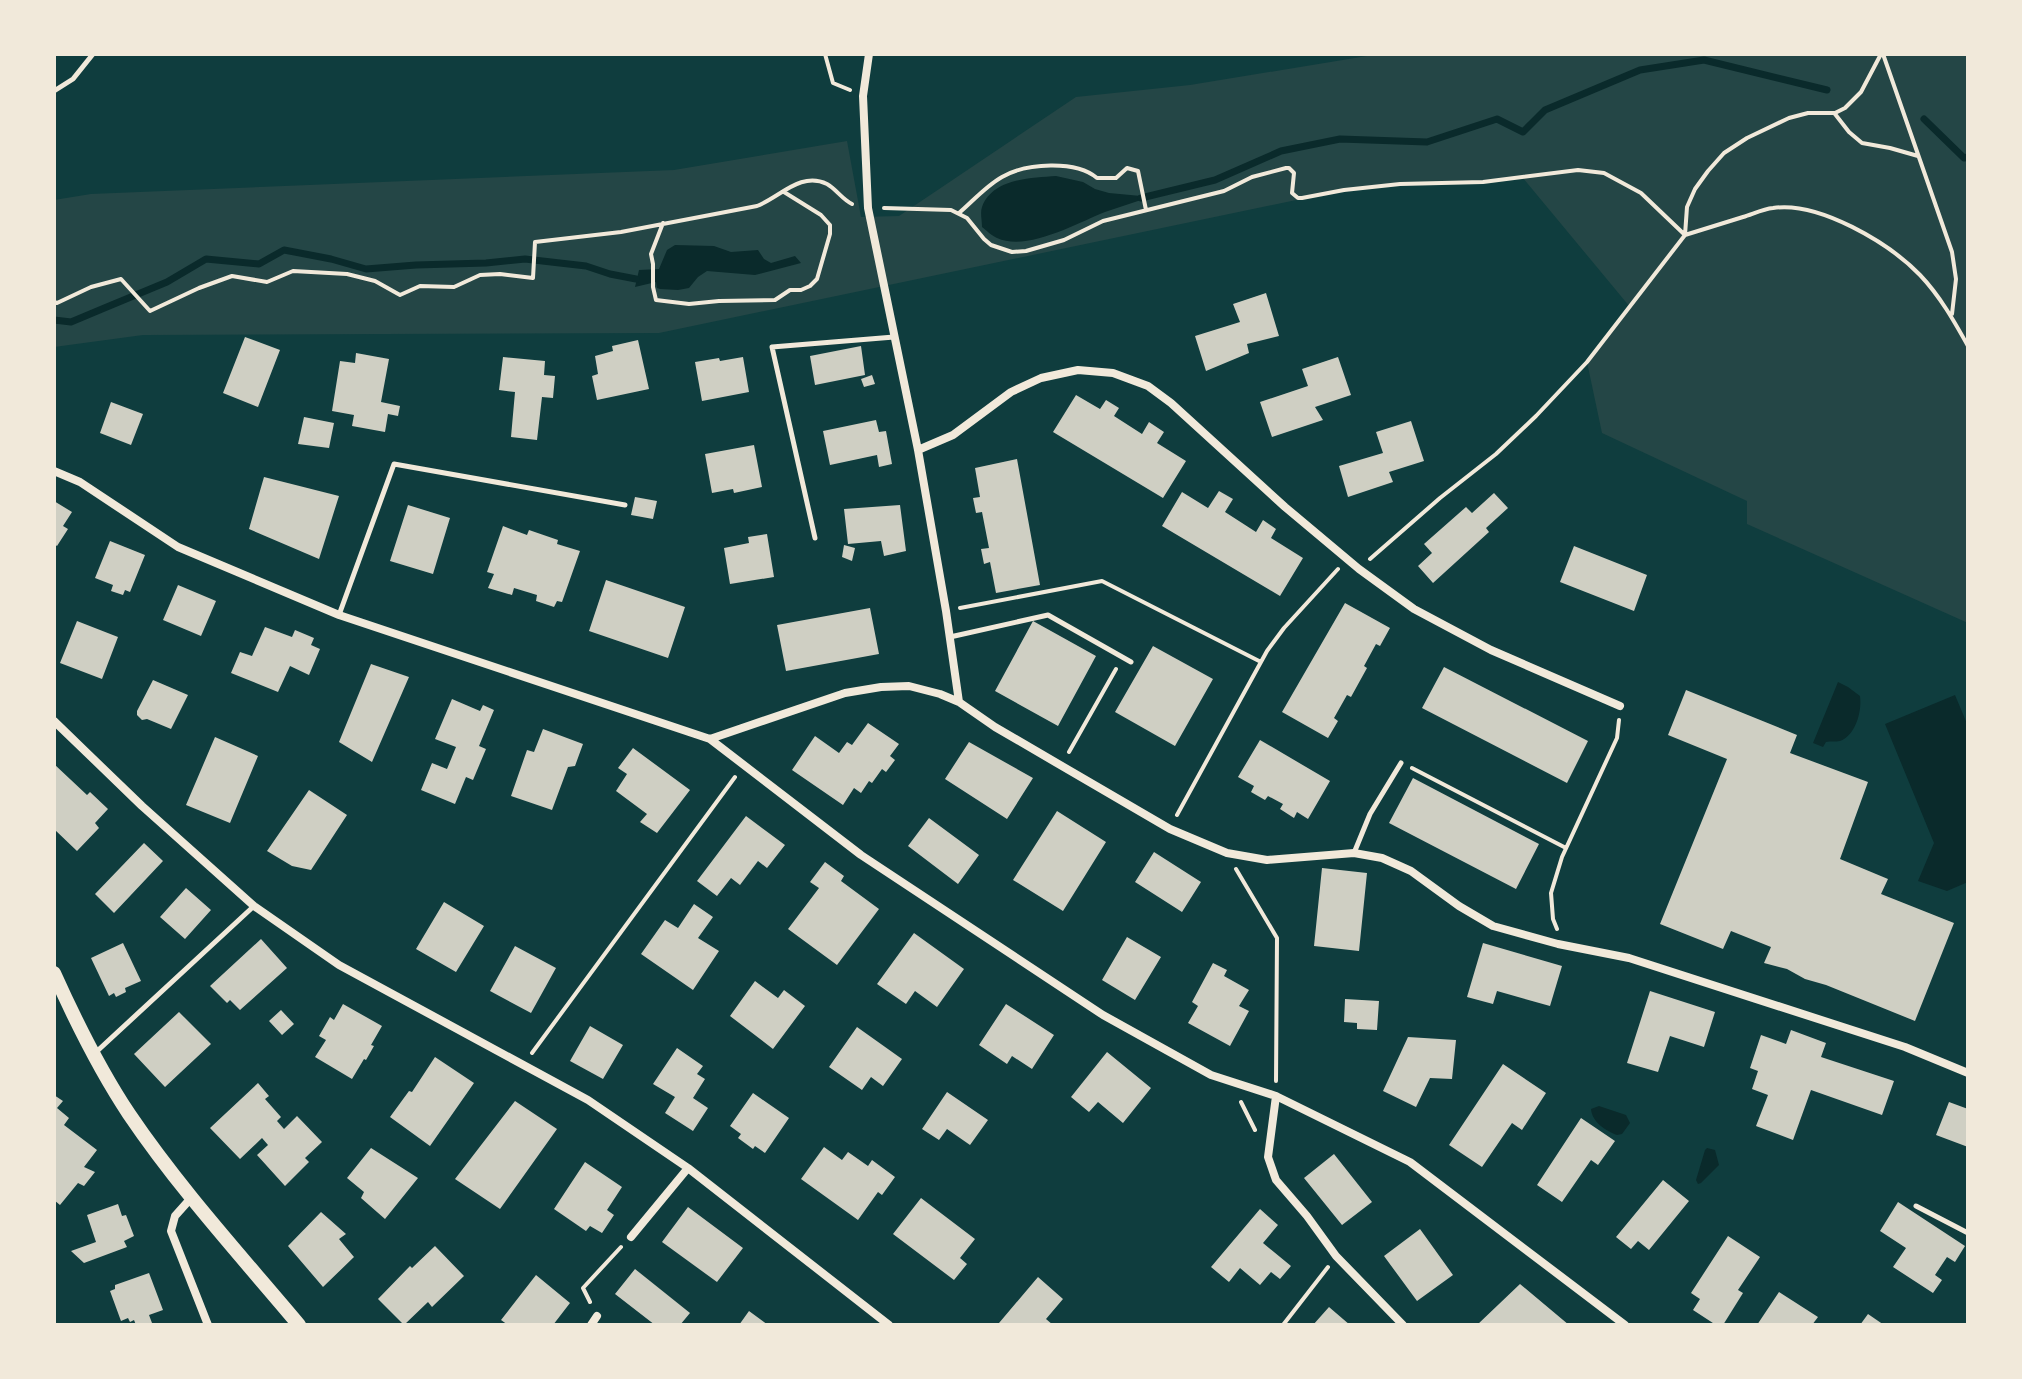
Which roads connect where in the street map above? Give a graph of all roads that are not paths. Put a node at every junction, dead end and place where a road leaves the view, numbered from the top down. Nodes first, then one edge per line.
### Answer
1 (93, 54) edge
2 (869, 54) edge
3 (54, 91) edge
4 (895, 337) junction
5 (918, 450) junction
6 (54, 471) edge
7 (625, 505) dead end
8 (815, 538) dead end
9 (339, 615) junction
10 (950, 637) junction
11 (1131, 662) dead end
12 (959, 702) junction
13 (1620, 706) road end
14 (54, 721) edge
15 (710, 739) junction
16 (1401, 763) road end
17 (1354, 853) junction
18 (254, 906) junction
19 (54, 973) edge
20 (93, 1055) junction
21 (1968, 1073) edge
22 (1276, 1096) junction
23 (688, 1168) junction
24 (192, 1197) junction
25 (1916, 1206) dead end
26 (1968, 1233) edge
27 (631, 1237) road end
28 (597, 1316) road end
29 (208, 1325) edge
30 (299, 1325) edge
31 (591, 1325) edge
32 (889, 1325) edge
33 (1403, 1325) edge
34 (1625, 1325) edge

1 - 3 lane
2 - 4 street
4 - 5 street
4 - 8 lane
5 - 10 street
5 - 13 street
6 - 9 street
7 - 9 lane
9 - 15 street
10 - 11 lane
10 - 12 street
12 - 15 street
12 - 17 street
14 - 18 street
15 - 22 street
16 - 17 lane
17 - 21 street
18 - 20 lane
18 - 23 street
19 - 20 main road
20 - 24 main road
22 - 33 street
22 - 34 street
23 - 27 street
23 - 32 street
24 - 29 street
24 - 30 main road
25 - 26 lane
28 - 31 street

